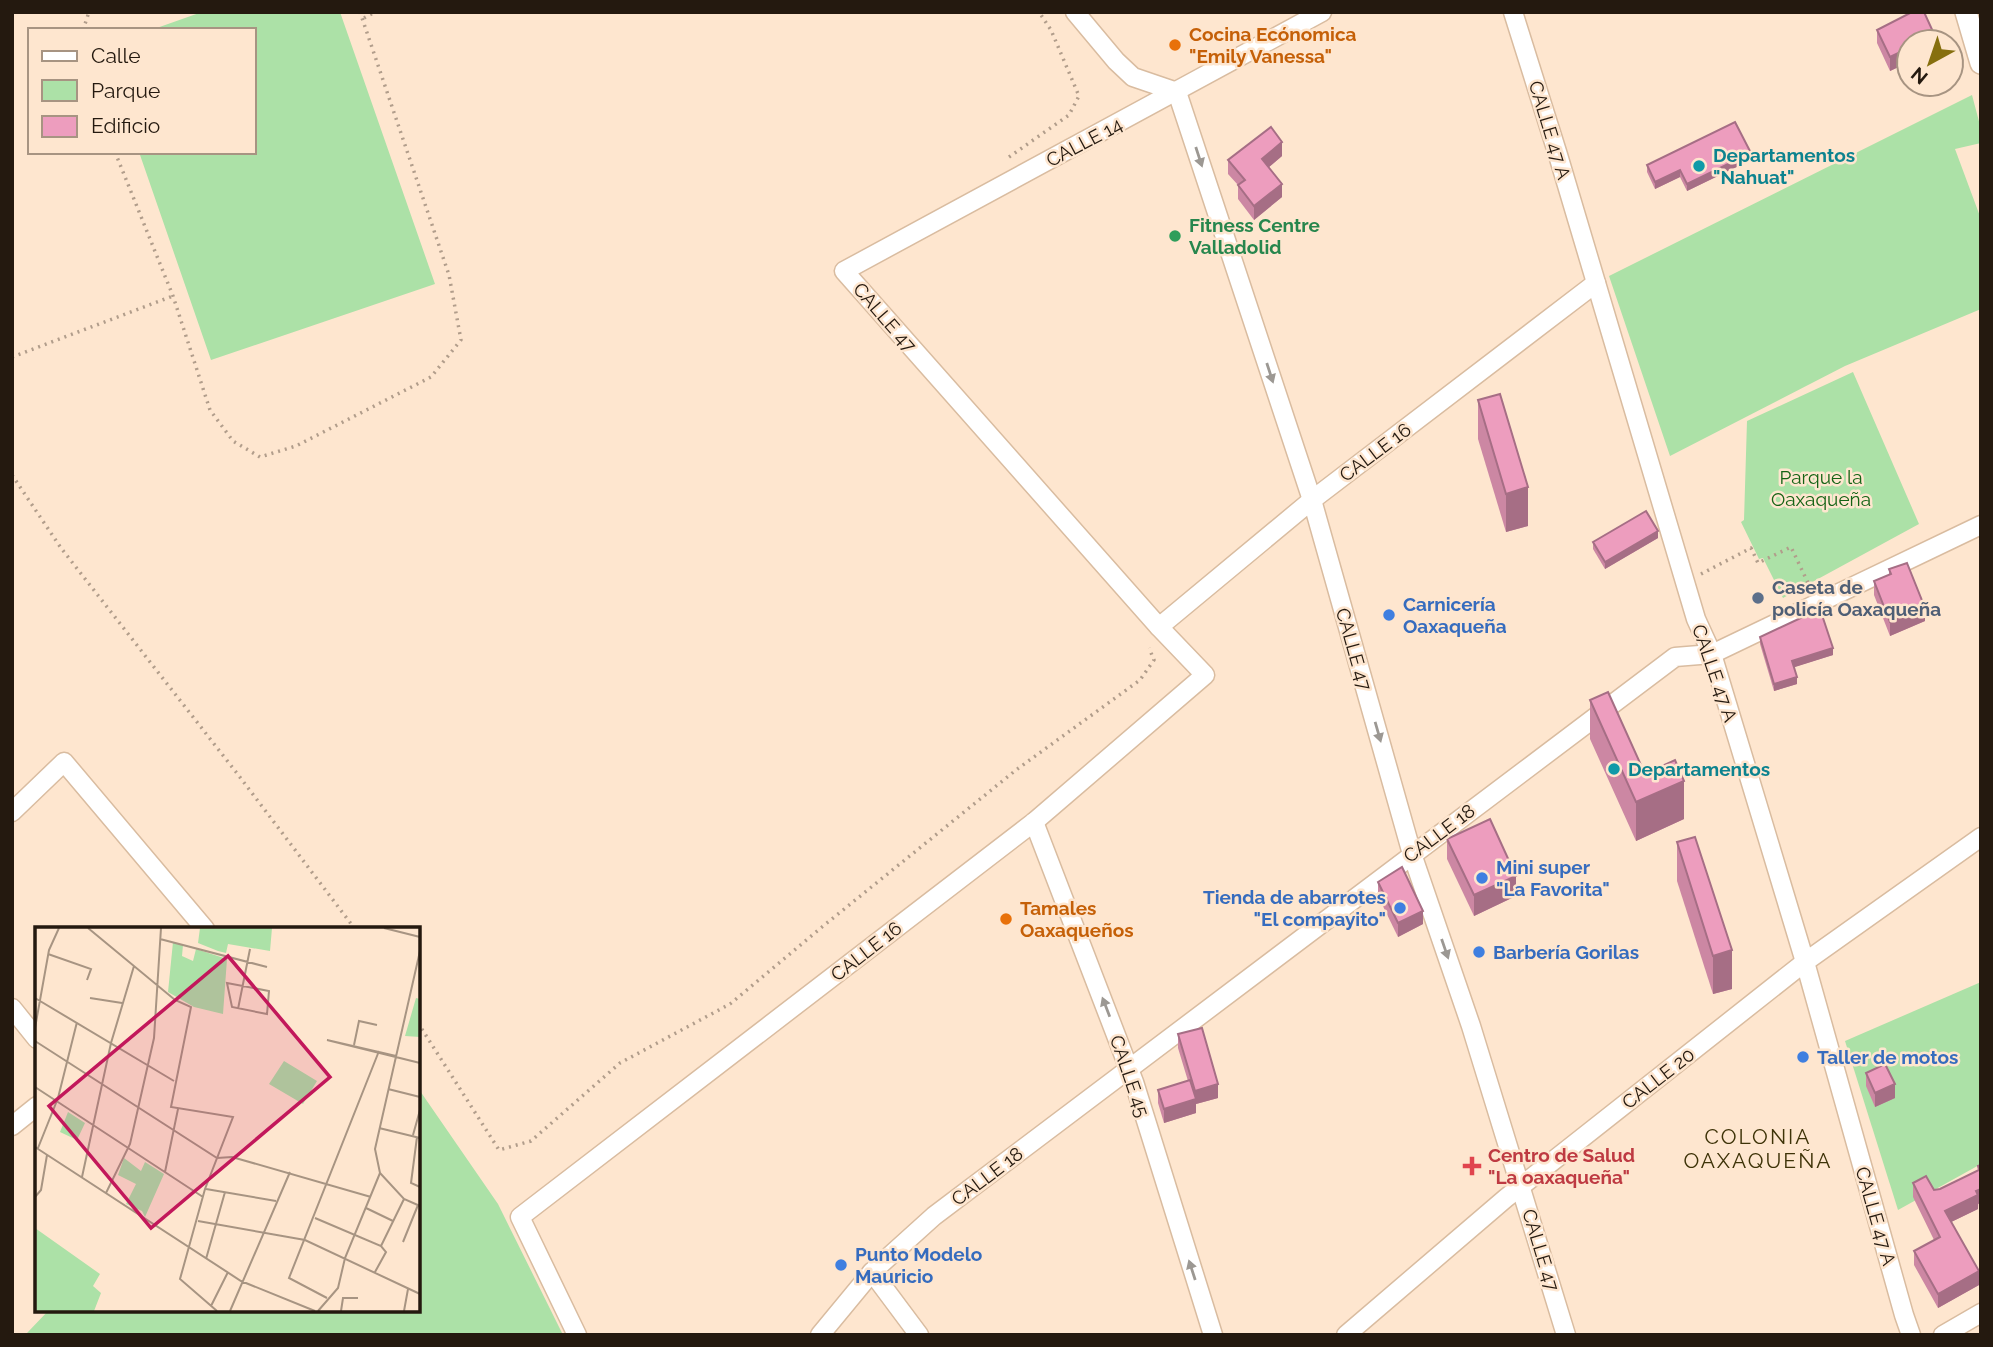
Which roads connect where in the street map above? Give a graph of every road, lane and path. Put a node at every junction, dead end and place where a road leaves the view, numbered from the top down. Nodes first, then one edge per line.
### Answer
1 (360, 12) edge
2 (375, 12) edge
3 (1039, 12) edge
4 (1075, 12) edge
5 (1322, 12) edge
6 (1513, 12) edge
7 (1966, 12) edge
8 (363, 18) junction
9 (1981, 63) edge
10 (1133, 77) junction
11 (1177, 92) junction
12 (1156, 103) junction
13 (115, 154) edge
14 (1001, 163) dead end
15 (844, 271) joint
16 (1596, 283) junction
17 (173, 296) junction
18 (12, 356) edge
19 (12, 475) edge
20 (1312, 500) junction
21 (1981, 525) edge
22 (1686, 582) junction
23 (1818, 605) junction
24 (1152, 633) junction
25 (1712, 654) junction
26 (1205, 675) joint
27 (12, 812) edge
28 (1034, 822) junction
29 (1981, 837) edge
30 (1412, 853) junction
31 (203, 927) edge
32 (353, 927) edge
33 (1805, 962) junction
34 (12, 1008) edge
35 (420, 1026) edge
36 (35, 1037) edge
37 (1130, 1069) junction
38 (35, 1108) edge
39 (12, 1126) edge
40 (1522, 1186) junction
41 (872, 1272) junction
42 (1981, 1313) edge
43 (578, 1335) edge
44 (820, 1335) edge
45 (919, 1335) edge
46 (1213, 1335) edge
47 (1346, 1335) edge
48 (1566, 1335) edge
49 (1911, 1335) edge
50 (1943, 1335) edge

1 - 8 path
2 - 8 path
3 - 14 path
4 - 10 street
5 - 11 street, CALLE 14
6 - 16 street, CALLE 47 A
7 - 9 street
8 - 17 path
10 - 11 street
10 - 12 street
11 - 12 street, CALLE 14
11 -> 20 street, CALLE 47
12 - 15 street, CALLE 14
13 - 17 path
15 - 24 street, CALLE 47
16 - 20 street, CALLE 16
16 - 22 street, CALLE 47 A
17 - 18 path
19 - 32 path
20 - 24 street, CALLE 16
20 -> 30 street, CALLE 47
21 - 23 street, CALLE 18
22 - 23 path
22 - 25 street, CALLE 47 A
23 - 25 street, CALLE 18
24 - 26 street, CALLE 47
24 - 35 path
25 - 30 street, CALLE 18
25 - 33 street, CALLE 47 A
26 - 28 street, CALLE 16
27 - 31 street
37 -> 28 street, CALLE 45
28 - 43 street, CALLE 16
29 - 33 street, CALLE 20
30 - 37 street, CALLE 18
30 -> 40 street, CALLE 47
33 - 40 street, CALLE 20
33 - 49 street, CALLE 47 A
34 - 36 street
37 - 41 street, CALLE 18
46 -> 37 street, CALLE 45
38 - 39 street
40 - 47 street, CALLE 20
40 - 48 street, CALLE 47
41 - 44 street, CALLE 18
41 - 45 street
42 - 50 street

